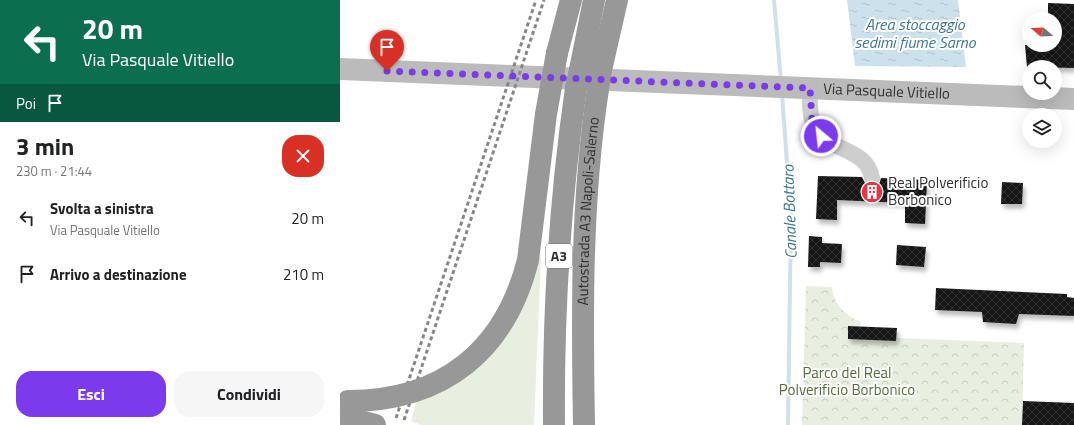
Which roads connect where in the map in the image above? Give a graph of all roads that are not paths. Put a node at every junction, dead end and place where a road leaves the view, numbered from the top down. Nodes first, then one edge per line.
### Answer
1 (570, 0) edge
2 (594, 0) edge
3 (617, 0) edge
4 (340, 69) edge
5 (802, 88) junction
6 (1074, 99) edge
7 (591, 145) junction
8 (872, 178) dead end
9 (343, 406) edge
10 (375, 425) edge
11 (554, 425) edge
12 (584, 425) edge
13 (597, 425) edge

1 - 9 highway, bridge
2 - 11 highway, Autostrada A3 Napoli-Salerno / A3
3 - 7 highway, Autostrada A3 Napoli-Salerno / A3
4 - 5 street, Via Pasquale Vitiello
5 - 6 street, Via Pasquale Vitiello
5 - 8 street
7 - 12 highway, Autostrada A3 Napoli-Salerno / A3
7 - 13 highway
9 - 10 highway

